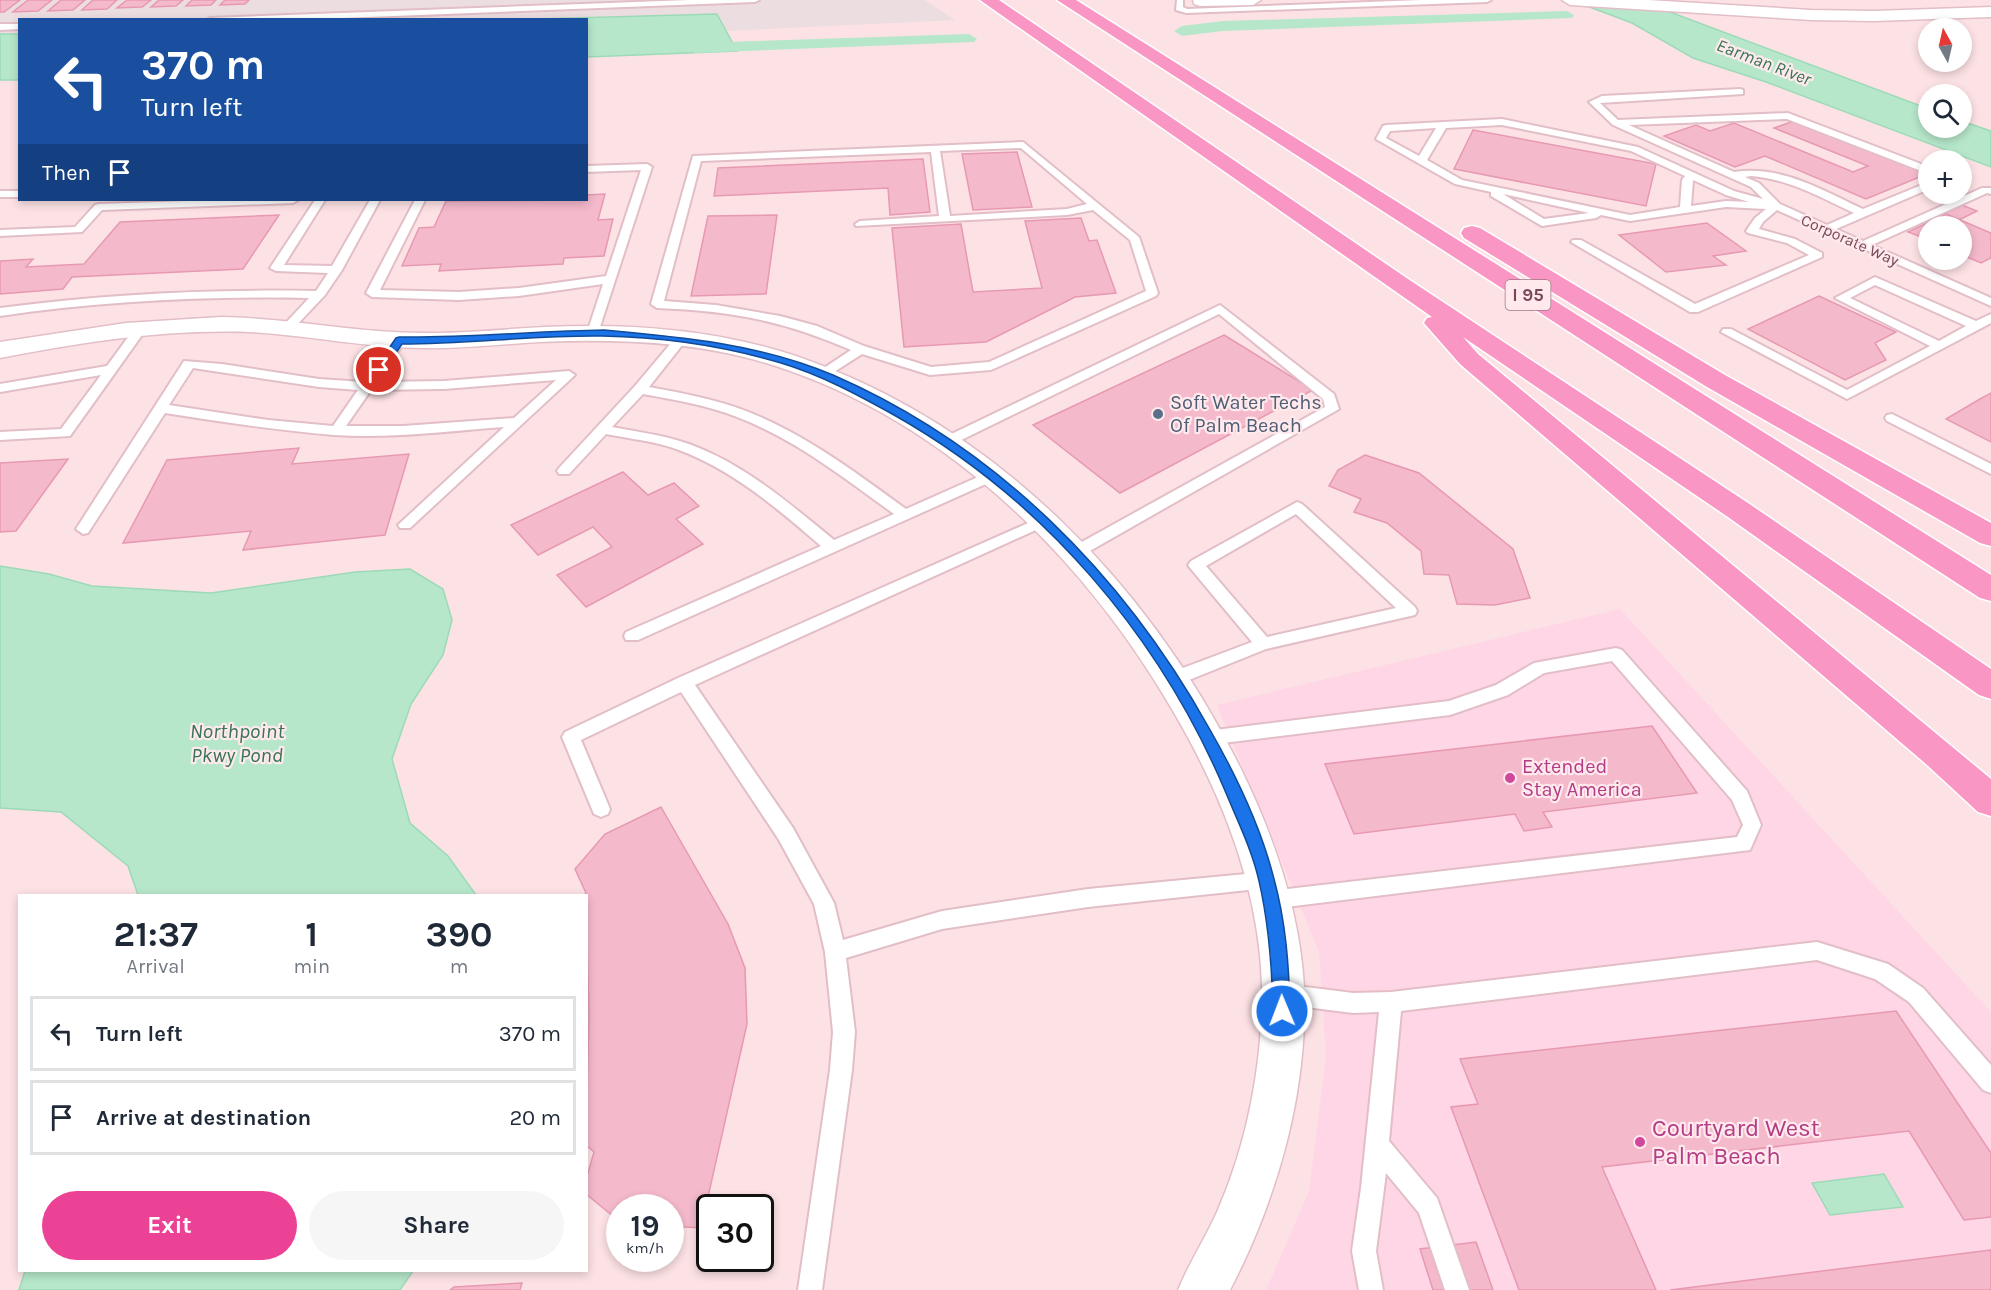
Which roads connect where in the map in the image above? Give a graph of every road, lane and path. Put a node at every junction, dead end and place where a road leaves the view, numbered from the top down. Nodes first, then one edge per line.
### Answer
1 (755, 0) edge
2 (988, 0) edge
3 (1066, 0) edge
4 (1253, 0) edge
5 (1487, 0) edge
6 (1570, 0) edge
7 (1176, 1) edge
8 (1200, 2) joint
9 (1991, 12) edge
10 (264, 18) edge
11 (18, 26) edge
12 (0, 27) edge
13 (1740, 92) dead end
14 (1616, 123) junction
15 (1443, 124) junction
16 (934, 148) junction
17 (1421, 161) junction
18 (1918, 167) edge
19 (588, 169) edge
20 (1692, 175) junction
21 (1734, 175) junction
22 (1483, 187) junction
23 (1918, 190) edge
24 (1991, 191) edge
25 (0, 194) edge
26 (18, 194) edge
27 (229, 201) edge
28 (319, 201) edge
29 (374, 201) edge
30 (419, 201) edge
31 (102, 203) edge
32 (1095, 206) junction
33 (1776, 206) junction
34 (1685, 210) junction
35 (1863, 213) junction
36 (1608, 214) junction
37 (945, 219) junction
38 (860, 224) dead end
39 (1826, 229) junction
40 (0, 233) edge
41 (1577, 242) dead end
42 (1862, 245) junction
43 (336, 270) junction
44 (610, 279) junction
45 (1403, 286) junction
46 (1991, 290) edge
47 (319, 295) junction
48 (1979, 297) junction
49 (1991, 302) edge
50 (0, 312) edge
51 (1991, 318) edge
52 (1976, 326) junction
53 (141, 328) junction
54 (287, 328) junction
55 (1727, 332) dead end
56 (593, 333) junction
57 (681, 339) junction
58 (399, 340) junction
59 (1940, 346) junction
60 (0, 350) edge
61 (860, 350) junction
62 (111, 369) junction
63 (823, 375) junction
64 (369, 384) junction
65 (0, 388) edge
66 (640, 390) junction
67 (161, 408) junction
68 (1892, 418) dead end
69 (518, 422) junction
70 (603, 429) junction
71 (336, 431) junction
72 (0, 436) edge
73 (946, 442) junction
74 (1991, 470) edge
75 (564, 471) dead end
76 (992, 476) junction
77 (905, 515) junction
78 (1044, 521) junction
79 (405, 525) dead end
80 (82, 529) dead end
81 (1991, 536) edge
82 (832, 547) junction
83 (1076, 552) junction
84 (1991, 590) edge
85 (632, 636) dead end
86 (1263, 644) junction
87 (1173, 679) junction
88 (684, 683) junction
89 (1991, 686) edge
90 (1207, 738) junction
91 (1991, 801) edge
92 (601, 809) dead end
93 (1268, 890) junction
94 (835, 952) junction
95 (1281, 994) junction
96 (1391, 1002) junction
97 (1991, 1082) edge
98 (1377, 1144) junction
99 (810, 1290) edge
100 (1203, 1290) edge
101 (1371, 1290) edge
102 (1457, 1290) edge

1 - 10 lane
2 - 45 highway
3 - 81 highway
3 - 84 highway, I 95
4 - 8 street
5 - 7 lane
6 - 9 street
7 - 8 lane
11 - 12 lane
13 - 14 lane
14 - 18 lane
14 - 21 lane
15 - 17 lane
15 - 17 lane
15 - 20 lane
16 - 32 lane
16 - 37 lane
16 - 61 lane
17 - 22 lane
19 - 44 lane
20 - 33 lane
20 - 34 lane
21 - 33 lane
21 - 35 lane
22 - 36 lane
22 - 36 lane
23 - 35 lane
24 - 42 lane
25 - 26 lane
27 - 31 lane
28 - 43 lane
29 - 43 lane
30 - 44 lane
31 - 40 lane
32 - 37 lane
32 - 61 lane
33 - 34 lane
33 - 39 lane, Corporate Way
33 - 41 lane
34 - 36 lane
35 - 39 lane
37 - 38 lane
39 - 42 lane, Corporate Way
42 - 48 lane, Corporate Way
43 - 47 lane
44 - 56 lane
45 - 89 highway
45 - 91 highway
46 - 48 lane
47 - 50 lane
47 - 54 lane
48 - 49 lane, Corporate Way
51 - 52 lane
52 - 59 lane
52 - 59 lane
53 - 54 street
53 - 60 street
53 - 62 lane
54 - 58 street
55 - 59 lane
56 - 57 street
56 - 58 street
57 - 63 street
57 - 66 lane
58 - 64 lane
61 - 63 lane
62 - 65 lane
62 - 72 lane
63 - 73 street
64 - 67 lane
64 - 69 lane
64 - 71 lane
66 - 70 lane
66 - 77 lane
67 - 71 lane
67 - 80 lane
68 - 74 lane
69 - 71 lane
69 - 79 lane
70 - 75 lane
70 - 82 lane
73 - 76 street
73 - 83 lane
76 - 77 lane
76 - 78 street
77 - 82 lane
78 - 83 street
78 - 88 lane
82 - 85 lane
83 - 87 street
86 - 86 lane
86 - 87 lane
87 - 90 street
88 - 92 lane
88 - 94 lane
90 - 93 street
90 - 93 lane
93 - 94 lane
93 - 95 street
94 - 99 lane
95 - 96 lane
95 - 100 street
96 - 97 lane
96 - 98 lane
98 - 101 lane
98 - 102 lane

